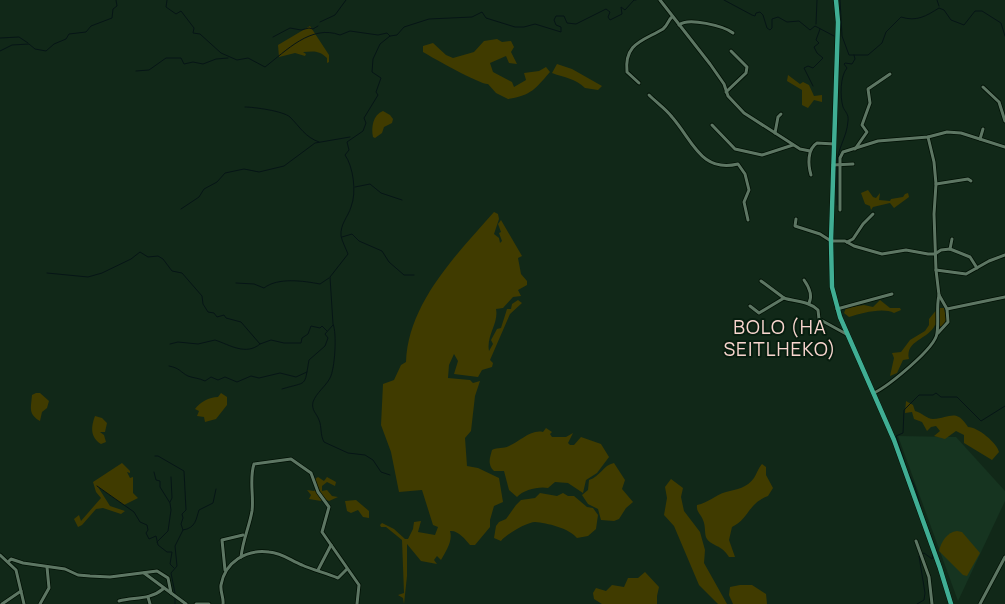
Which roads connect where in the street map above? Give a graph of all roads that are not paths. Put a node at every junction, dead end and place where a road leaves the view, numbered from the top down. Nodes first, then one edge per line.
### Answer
1 (660, 0) edge
2 (836, 0) edge
3 (672, 17) junction
4 (679, 25) junction
5 (733, 33) dead end
6 (731, 51) dead end
7 (890, 74) dead end
8 (639, 83) dead end
9 (983, 87) dead end
10 (726, 92) junction
11 (650, 95) dead end
12 (781, 114) dead end
13 (1005, 121) edge
14 (712, 125) dead end
15 (984, 129) dead end
16 (775, 133) junction
17 (928, 136) junction
18 (980, 139) junction
19 (834, 144) junction
20 (793, 145) junction
21 (1005, 147) edge
22 (854, 150) junction
23 (810, 151) junction
24 (853, 164) dead end
25 (833, 165) junction
26 (840, 165) junction
27 (811, 175) dead end
28 (971, 181) dead end
29 (936, 184) junction
30 (840, 210) dead end
31 (873, 214) dead end
32 (796, 219) dead end
33 (748, 220) dead end
34 (952, 240) dead end
35 (831, 241) junction
36 (847, 242) junction
37 (950, 249) junction
38 (935, 254) junction
39 (1005, 255) edge
40 (977, 268) junction
41 (936, 270) junction
42 (804, 280) dead end
43 (761, 281) dead end
44 (892, 294) dead end
45 (939, 294) junction
46 (1005, 297) edge
47 (784, 298) junction
48 (810, 304) junction
49 (750, 306) dead end
50 (837, 309) junction
51 (947, 309) junction
52 (938, 333) junction
53 (848, 335) junction
54 (874, 393) junction
55 (243, 535) junction
56 (916, 541) dead end
57 (330, 545) junction
58 (0, 555) edge
59 (241, 557) junction
60 (1005, 557) edge
61 (234, 559) junction
62 (224, 560) junction
63 (8, 561) junction
64 (47, 566) junction
65 (347, 569) junction
66 (318, 570) junction
67 (225, 571) junction
68 (144, 573) junction
69 (162, 589) junction
70 (21, 591) junction
71 (171, 593) junction
72 (148, 597) junction
73 (119, 601) dead end
74 (2, 604) edge
75 (24, 604) edge
76 (40, 604) edge
77 (150, 604) edge
78 (186, 604) edge
79 (196, 604) edge
80 (209, 604) edge
81 (223, 604) edge
82 (357, 604) edge
83 (932, 604) edge
84 (951, 604) edge
85 (980, 604) edge

1 - 3 street
2 - 19 main road
3 - 4 street
3 - 8 street
4 - 5 street
4 - 10 street
6 - 10 street
7 - 22 street
9 - 13 street
10 - 16 street
11 - 33 street
12 - 16 street
14 - 20 street
15 - 18 street
16 - 20 street
17 - 18 street
17 - 22 street
17 - 29 street
18 - 21 street
19 - 23 street
19 - 25 main road
20 - 23 street
22 - 26 street
23 - 27 street
24 - 26 street
25 - 26 street
25 - 35 main road
26 - 30 street
28 - 29 street
29 - 38 street
31 - 36 street
32 - 35 street
34 - 37 street
35 - 36 street
35 - 50 main road
36 - 38 street
37 - 38 street
37 - 40 street
38 - 41 street
39 - 40 street
40 - 41 street
41 - 45 street
42 - 48 street
43 - 47 street
44 - 50 street
45 - 51 street
45 - 52 street
46 - 51 street
47 - 48 street
47 - 49 street
48 - 53 street
50 - 53 main road
51 - 52 street
52 - 54 street
53 - 54 main road
54 - 84 main road
55 - 57 street
55 - 59 street
55 - 62 street
56 - 83 street
57 - 65 street
57 - 66 street
58 - 63 street
59 - 61 street
59 - 66 street
60 - 85 street
61 - 62 street
61 - 67 street
62 - 67 street
63 - 64 street
63 - 70 street
64 - 68 street
64 - 76 street
65 - 66 street
65 - 82 street
67 - 81 street
68 - 69 street
68 - 71 street
69 - 71 street
69 - 72 street
70 - 74 street
70 - 75 street
71 - 78 street
72 - 73 street
72 - 77 street
79 - 80 street

